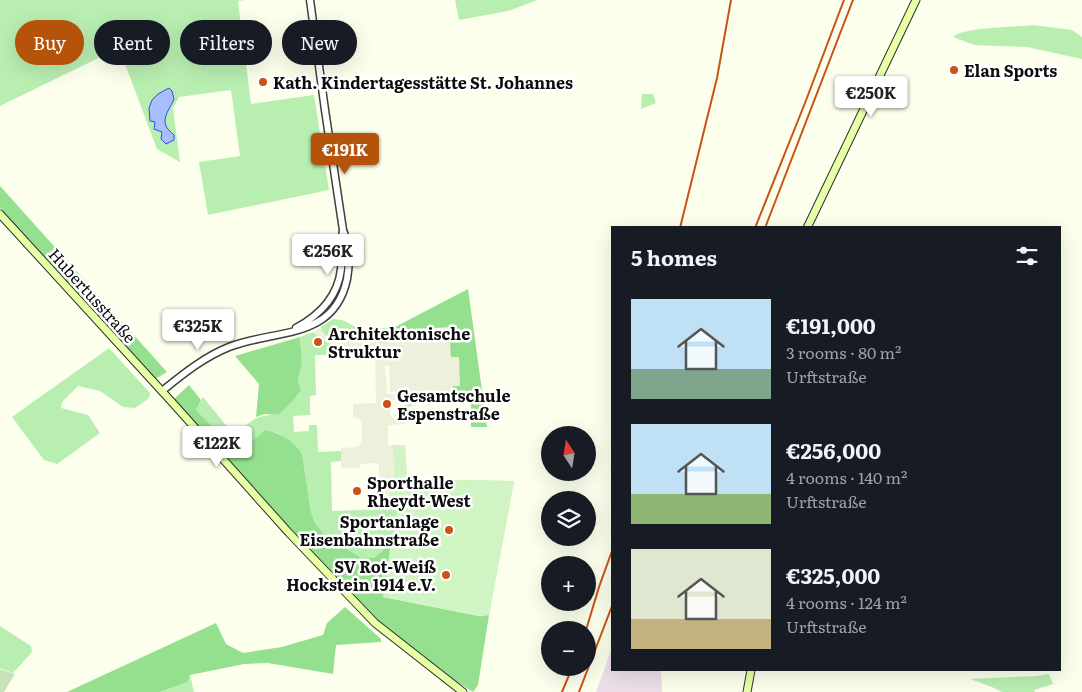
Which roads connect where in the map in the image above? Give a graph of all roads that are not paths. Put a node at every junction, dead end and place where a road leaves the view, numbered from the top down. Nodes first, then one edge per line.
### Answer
1 (310, 0) edge
2 (916, 0) edge
3 (0, 214) edge
4 (809, 226) edge
5 (162, 391) junction
6 (751, 671) edge
7 (463, 692) edge
8 (747, 692) edge

1 - 5 street
2 - 4 main road
3 - 5 main road, Hubertusstraße
5 - 7 main road, Hubertusstraße
6 - 8 main road

